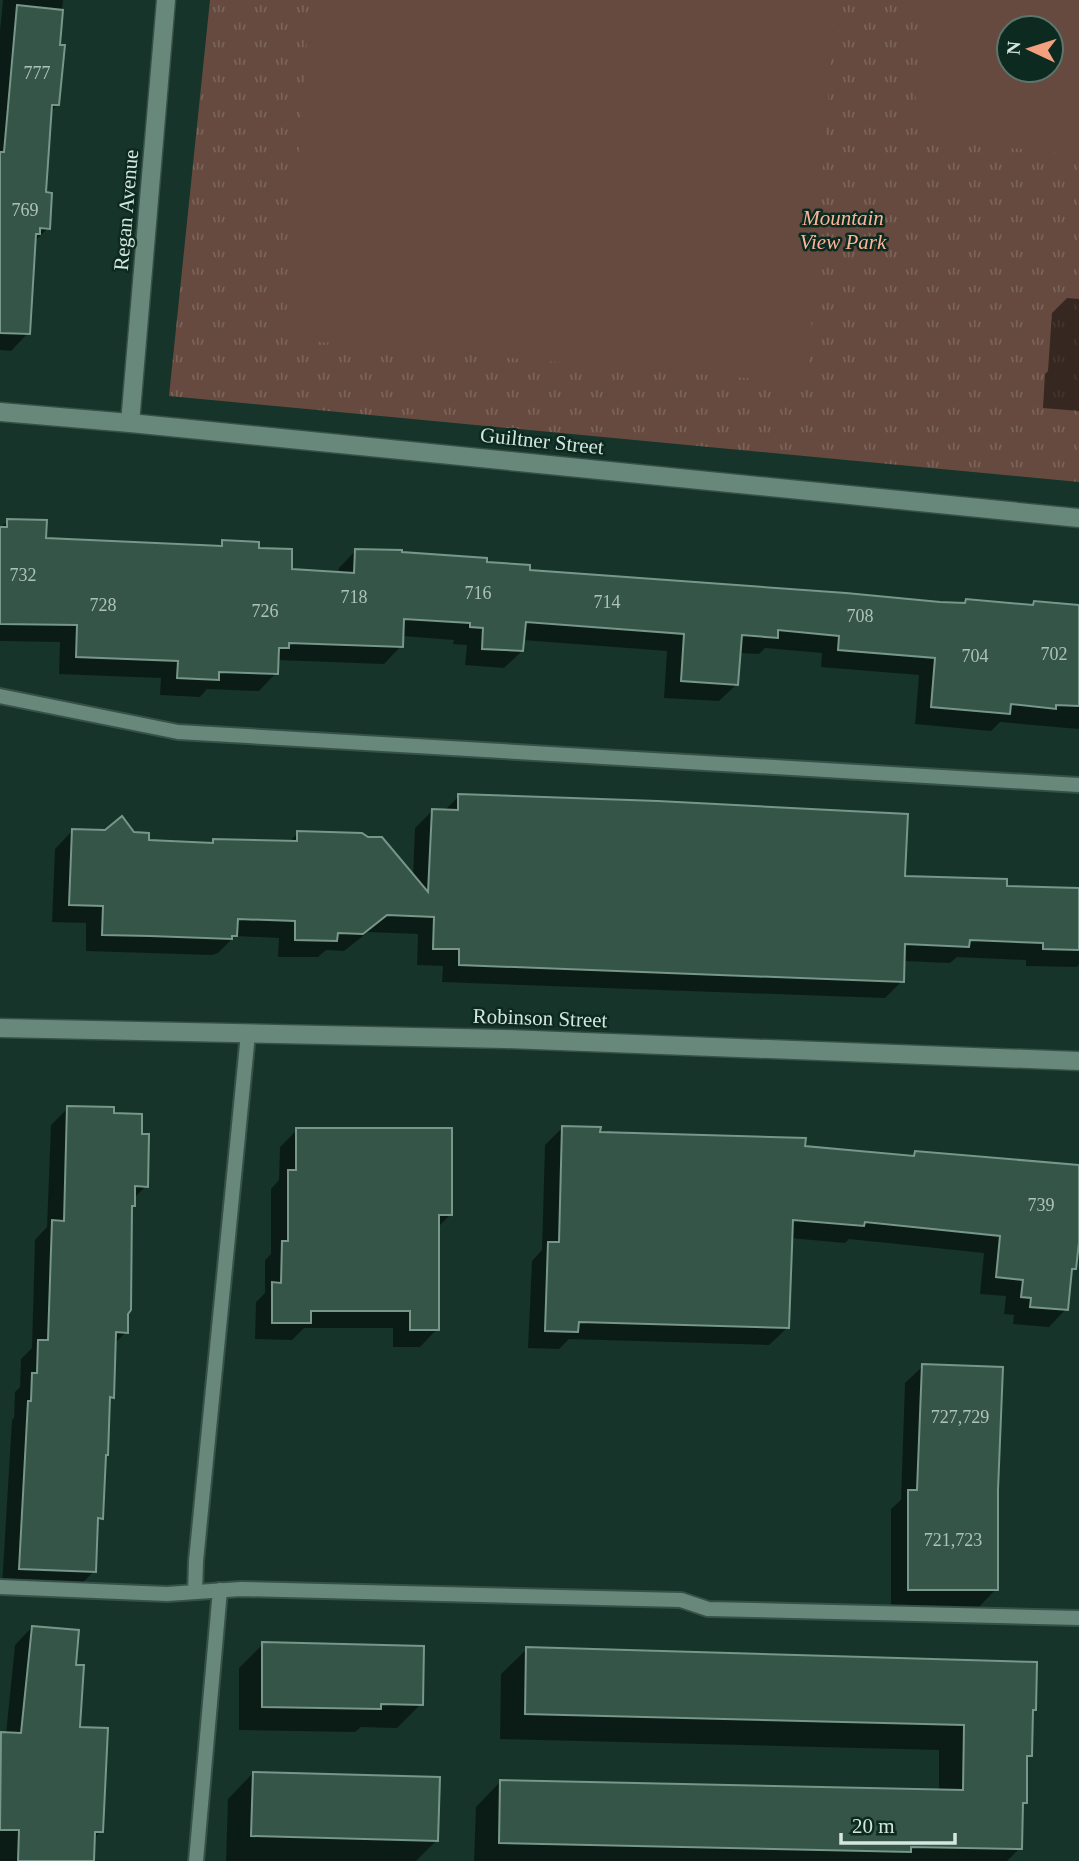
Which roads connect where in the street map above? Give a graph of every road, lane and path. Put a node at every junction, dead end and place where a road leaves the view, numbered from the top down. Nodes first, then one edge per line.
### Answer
1 (166, 0) edge
2 (0, 412) edge
3 (130, 423) junction
4 (1079, 518) edge
5 (0, 696) edge
6 (1079, 785) edge
7 (0, 1028) edge
8 (248, 1034) junction
9 (1079, 1061) edge
10 (0, 1587) edge
11 (220, 1590) junction
12 (195, 1592) junction
13 (1079, 1618) edge
14 (196, 1861) edge

1 - 3 street, Regan Avenue
2 - 3 street, Guiltner Street
3 - 4 street, Guiltner Street
5 - 6 lane
7 - 8 street, Robinson Street
8 - 9 street, Robinson Street
8 - 12 lane
10 - 12 lane
11 - 12 lane
11 - 13 lane
11 - 14 lane

